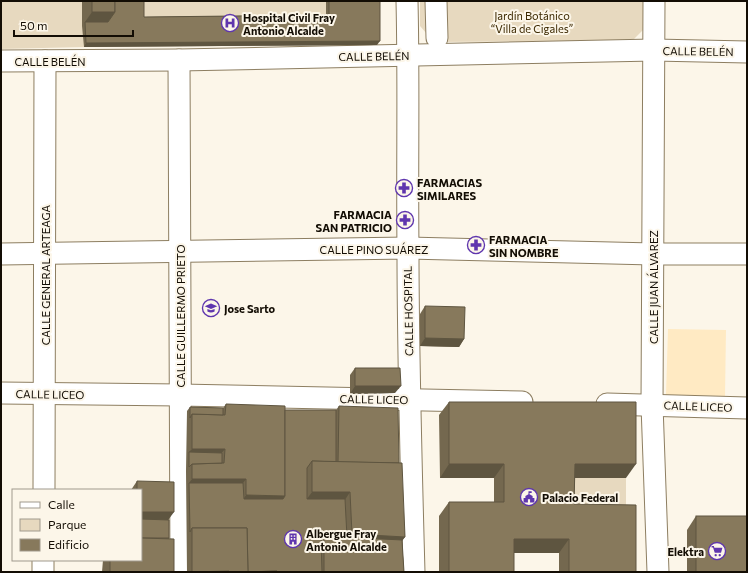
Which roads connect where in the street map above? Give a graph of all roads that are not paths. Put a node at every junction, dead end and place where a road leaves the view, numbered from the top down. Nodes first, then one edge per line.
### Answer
1 (407, 1) edge
2 (436, 1) edge
3 (654, 1) edge
4 (437, 38) dead end
5 (654, 50) junction
6 (747, 52) edge
7 (408, 55) junction
8 (179, 60) junction
9 (1, 61) edge
10 (45, 61) junction
11 (408, 248) junction
12 (180, 252) junction
13 (45, 253) junction
14 (1, 254) edge
15 (653, 254) junction
16 (747, 254) edge
17 (1, 393) edge
18 (44, 394) junction
19 (180, 395) junction
20 (410, 400) junction
21 (540, 402) edge
22 (588, 403) edge
23 (652, 405) junction
24 (747, 408) edge
25 (44, 489) edge
26 (43, 561) edge
27 (43, 572) edge
28 (181, 572) edge
29 (414, 572) edge
30 (658, 572) edge

1 - 7 street, CALLE HOSPITAL
2 - 4 street
3 - 5 street, CALLE JUAN ÁLVAREZ
5 - 6 street, CALLE BELÉN
5 - 7 street, CALLE BELÉN
5 - 15 street, CALLE JUAN ÁLVAREZ
7 - 8 street, CALLE BELÉN
7 - 11 street, CALLE HOSPITAL
8 - 10 street, CALLE BELÉN
8 - 12 street, CALLE GUILLERMO PRIETO
9 - 10 street, CALLE BELÉN
10 - 13 street, CALLE GENERAL ARTEAGA
11 - 12 street, CALLE PINO SUÁREZ
11 - 15 street, CALLE PINO SUÁREZ
11 - 20 street, CALLE HOSPITAL
12 - 13 street, CALLE PINO SUÁREZ
12 - 19 street, CALLE GUILLERMO PRIETO
13 - 14 street, CALLE PINO SUÁREZ
13 - 18 street, CALLE GENERAL ARTEAGA
15 - 16 street, CALLE PINO SUÁREZ
15 - 23 street, CALLE JUAN ÁLVAREZ
17 - 18 street, CALLE LICEO
18 - 19 street, CALLE LICEO
18 - 25 street, CALLE GENERAL ARTEAGA
19 - 20 street, CALLE LICEO
19 - 28 street, CALLE GUILLERMO PRIETO
20 - 21 street, CALLE LICEO
20 - 29 street, CALLE HOSPITAL
22 - 23 street, CALLE LICEO
23 - 24 street, CALLE LICEO
23 - 30 street, CALLE JUAN ÁLVAREZ
26 - 27 street

